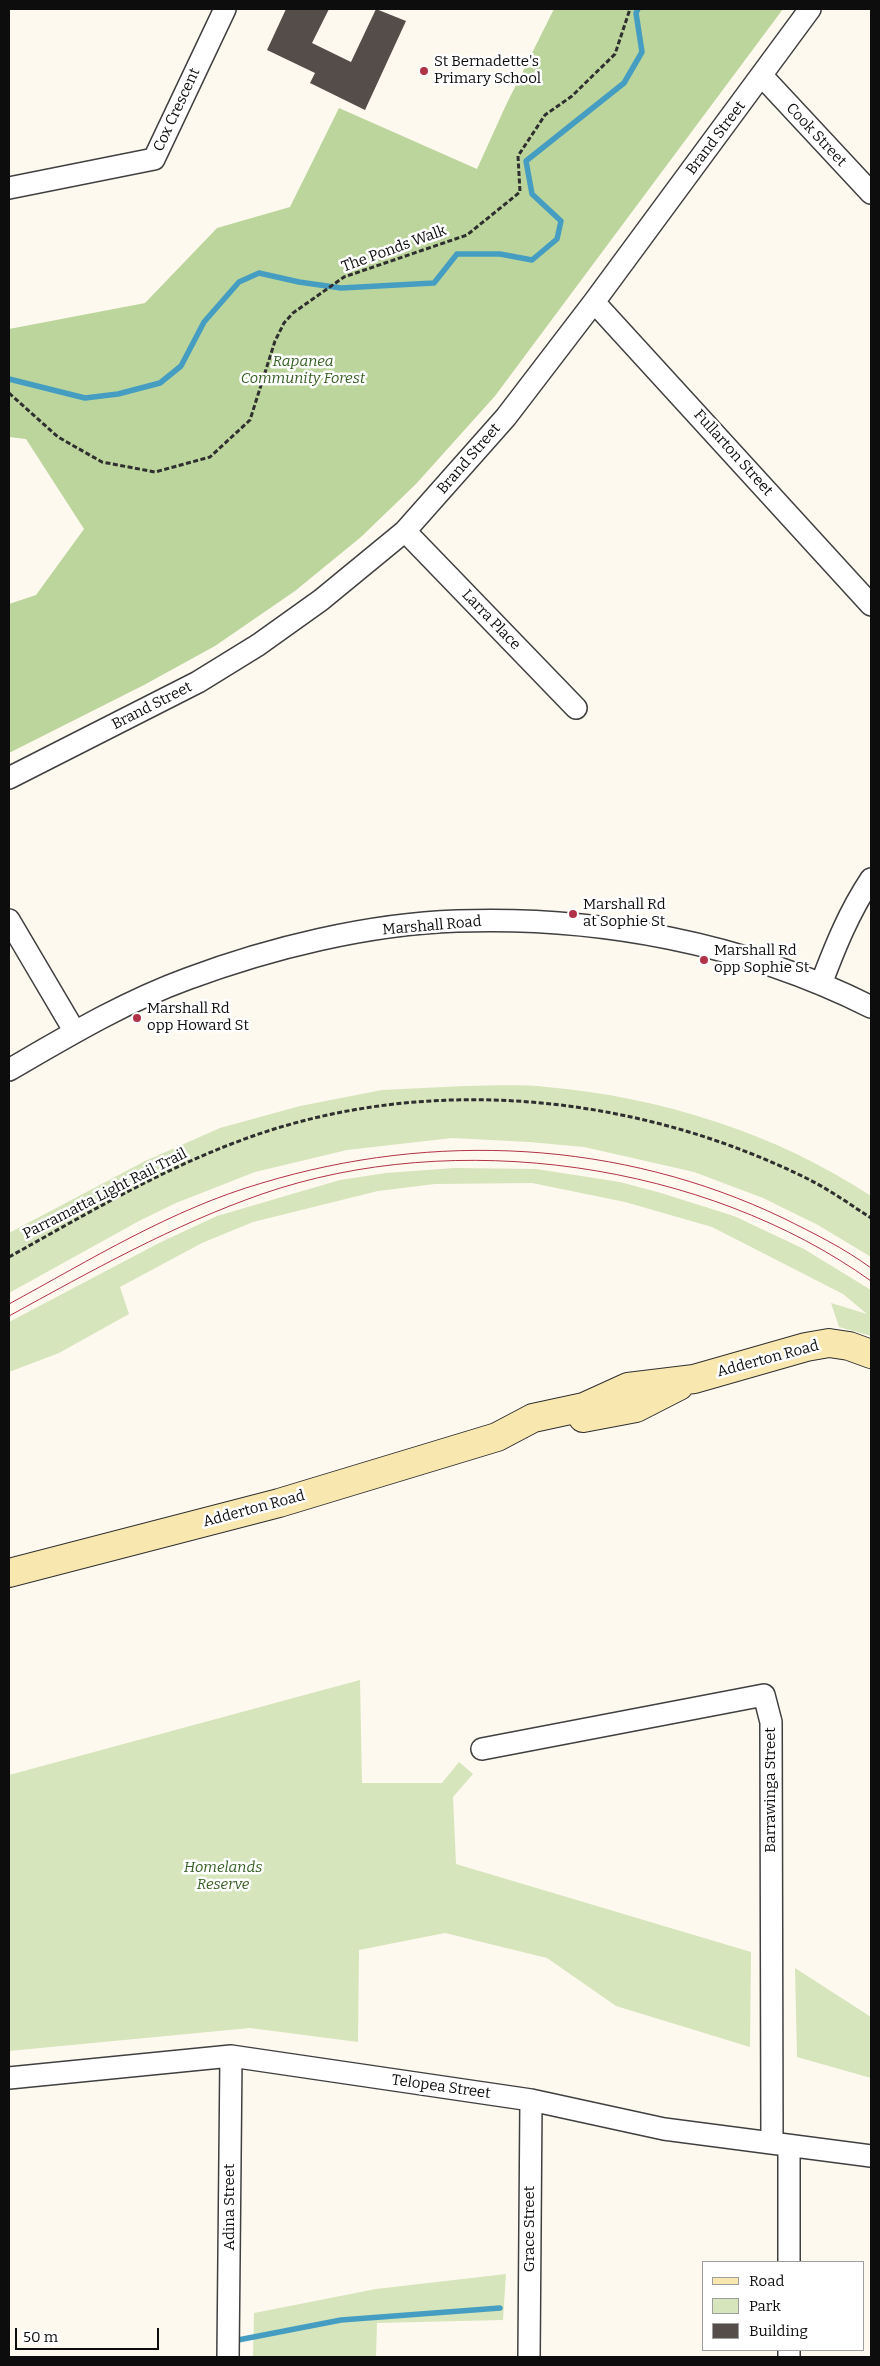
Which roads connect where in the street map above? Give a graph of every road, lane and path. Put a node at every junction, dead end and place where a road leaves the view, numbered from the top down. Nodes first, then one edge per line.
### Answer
1 (226, 9) edge
2 (630, 9) edge
3 (810, 9) edge
4 (762, 76) junction
5 (9, 188) edge
6 (871, 193) edge
7 (594, 302) junction
8 (9, 393) edge
9 (405, 531) junction
10 (871, 605) edge
11 (576, 708) dead end
12 (9, 778) edge
13 (871, 879) edge
14 (9, 920) edge
15 (820, 984) junction
16 (871, 1007) edge
17 (75, 1032) junction
18 (9, 1070) edge
19 (871, 1218) edge
20 (9, 1257) edge
21 (871, 1354) edge
22 (9, 1573) edge
23 (482, 1749) dead end
24 (231, 2056) junction
25 (9, 2078) edge
26 (531, 2100) junction
27 (780, 2145) junction
28 (871, 2156) edge
29 (789, 2261) edge
30 (228, 2357) edge
31 (530, 2357) edge

1 - 5 street, Cox Crescent
2 - 8 path, The Ponds Walk
3 - 4 street, Brand Street
4 - 6 street, Cook Street
4 - 7 street, Brand Street
7 - 9 street, Brand Street
7 - 10 street, Fullarton Street
9 - 11 street, Larra Place
9 - 12 street, Brand Street
13 - 15 street
14 - 17 street
15 - 16 street, Marshall Road
15 - 17 street, Marshall Road
17 - 18 street, Marshall Road
19 - 20 path, Parramatta Light Rail Trail
21 - 22 main road, Adderton Road
23 - 27 street, Barrawinga Street
24 - 25 street, Telopea Street
24 - 26 street, Telopea Street
24 - 30 street, Adina Street
26 - 27 street, Telopea Street
26 - 31 street, Grace Street
27 - 28 street, Telopea Street
27 - 29 street

